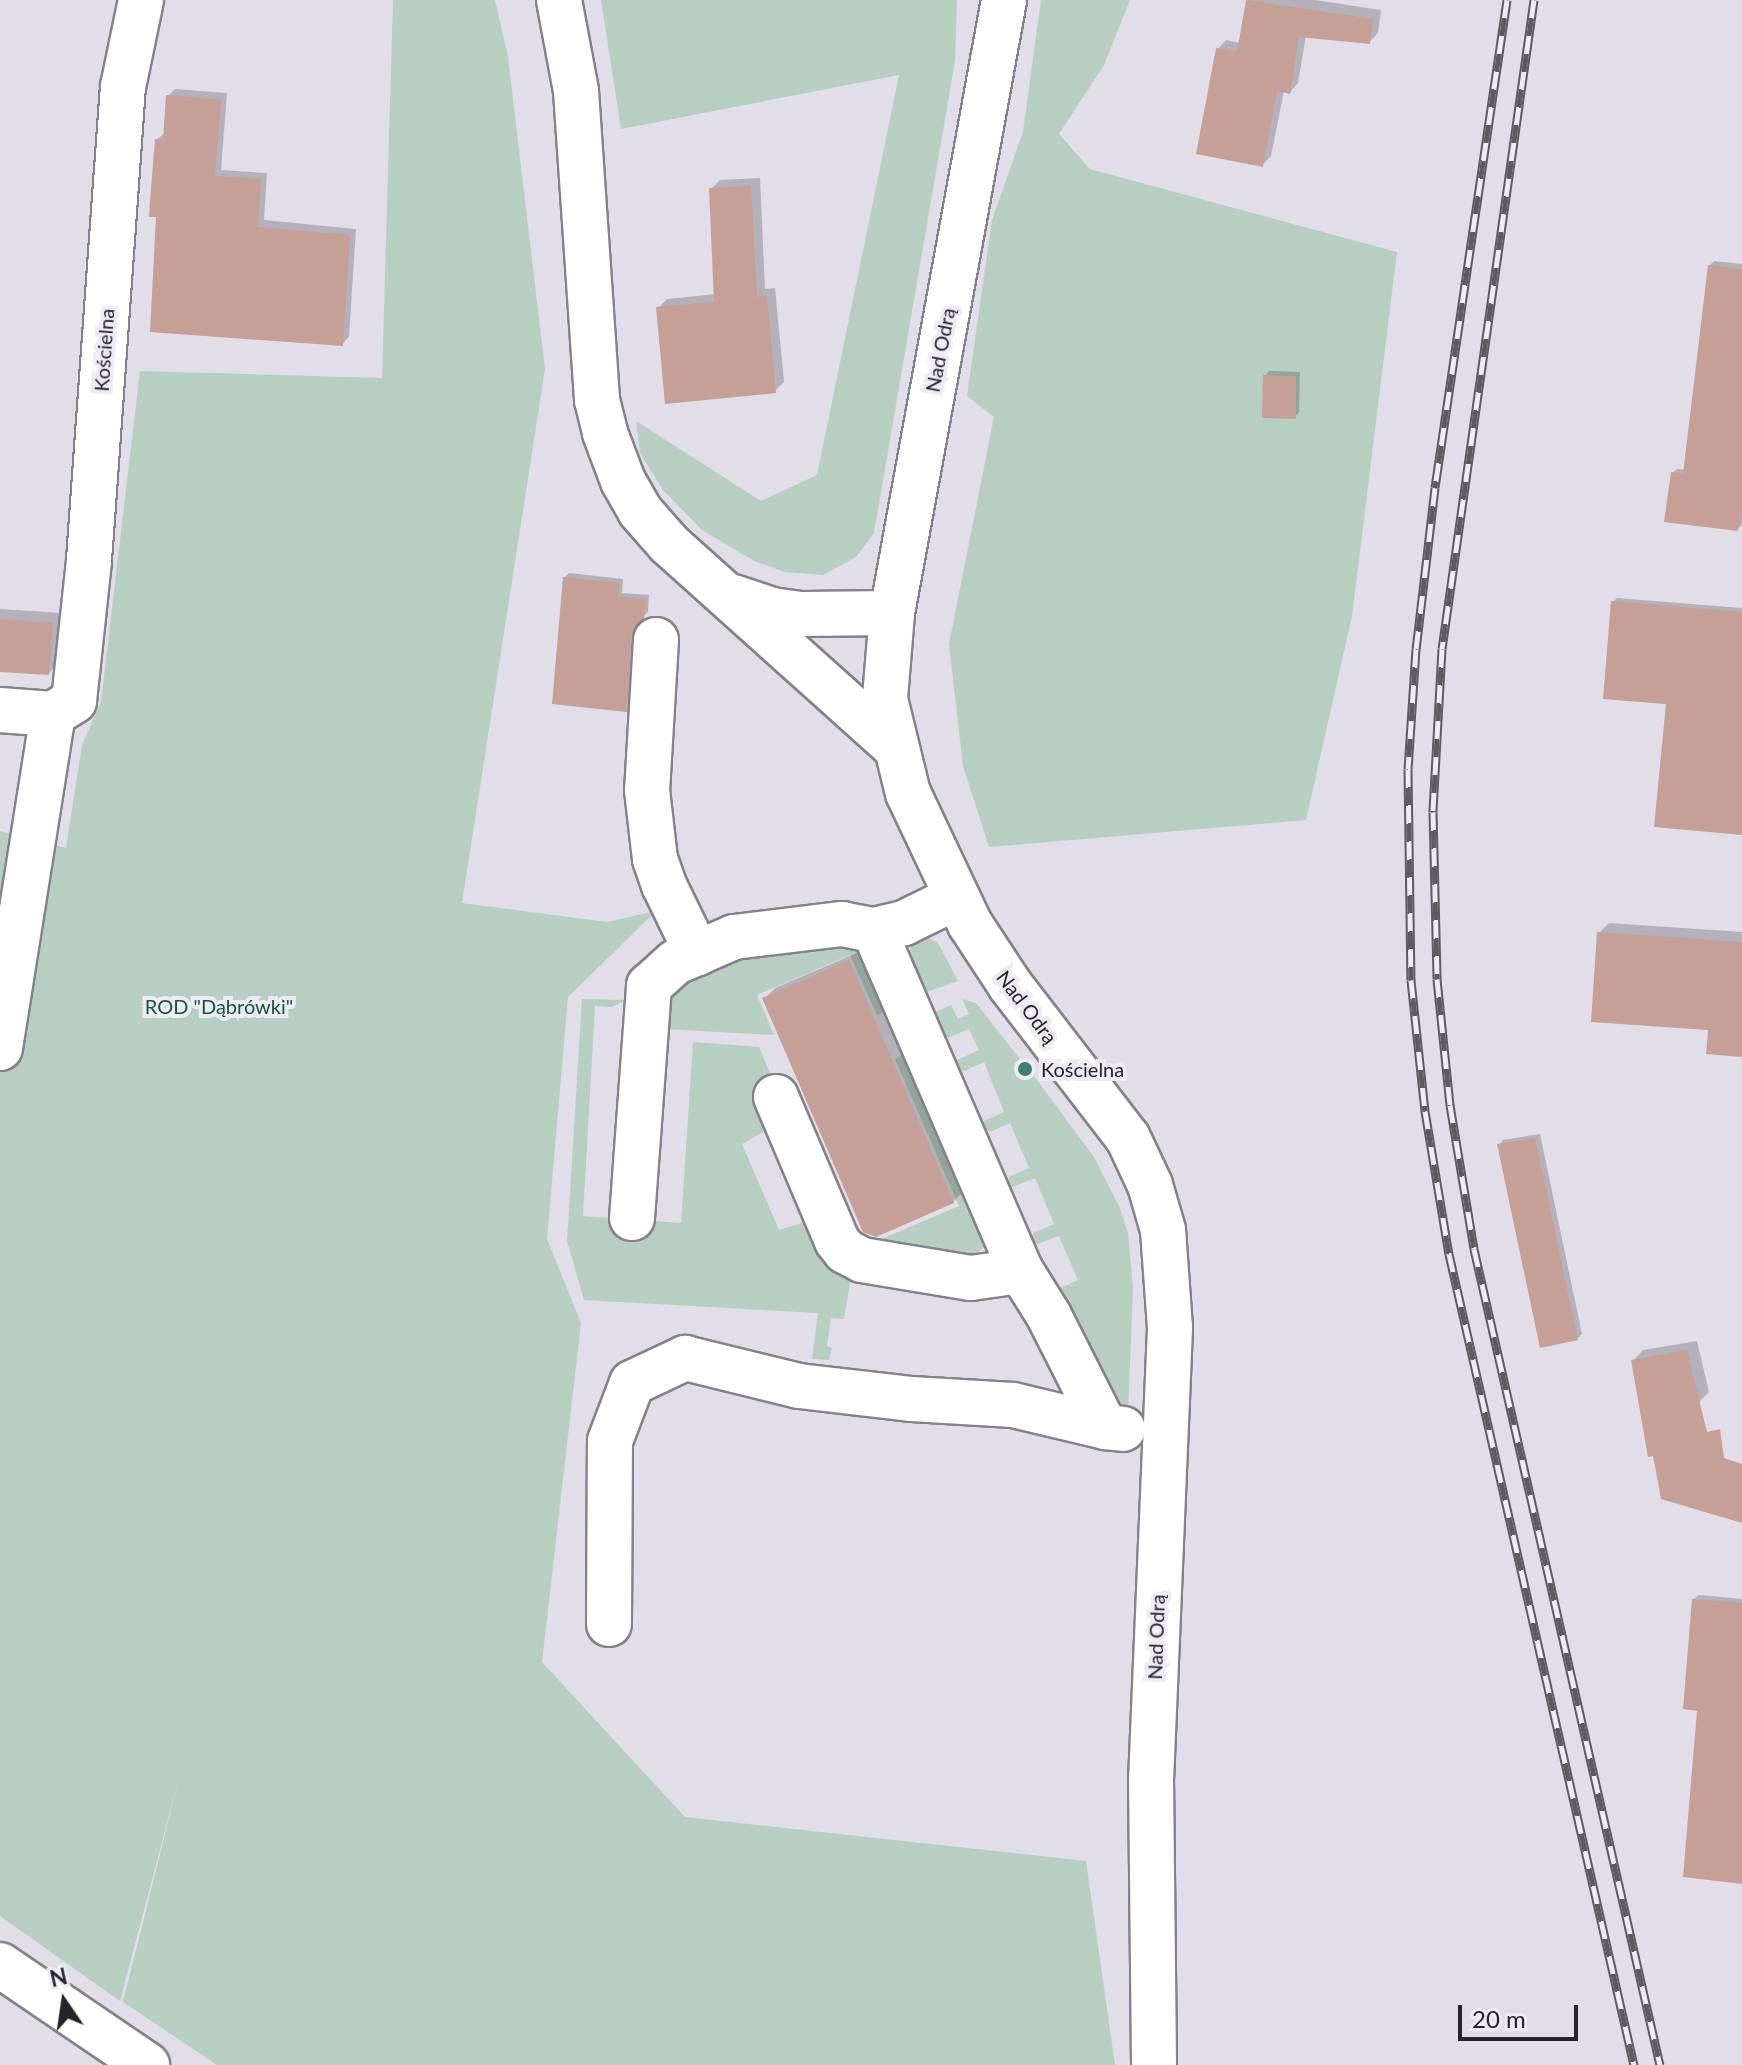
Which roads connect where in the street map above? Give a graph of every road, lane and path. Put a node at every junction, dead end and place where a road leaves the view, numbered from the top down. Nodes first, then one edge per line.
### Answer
1 (141, 0) edge
2 (559, 0) edge
3 (1004, 0) edge
4 (720, 590) junction
5 (892, 613) junction
6 (656, 640) dead end
7 (63, 707) junction
8 (0, 710) edge
9 (894, 746) junction
10 (957, 897) junction
11 (874, 930) junction
12 (697, 953) junction
13 (0, 1048) edge
14 (776, 1097) dead end
15 (632, 1218) dead end
16 (1021, 1271) junction
17 (1105, 1427) junction
18 (1166, 1431) junction
19 (609, 1624) dead end
20 (0, 1965) edge
21 (147, 2065) edge
22 (1154, 2065) edge

1 - 7 street, Kościelna
2 - 4 street
3 - 5 street, Nad Odrą
4 - 5 street
4 - 9 street
5 - 9 street, Nad Odrą
6 - 12 street
7 - 8 street
7 - 13 street, Kościelna
9 - 10 street, Nad Odrą
10 - 11 street
10 - 18 street, Nad Odrą
11 - 12 street
11 - 16 street
12 - 15 street
14 - 16 street
16 - 17 street
17 - 18 street
17 - 19 street
18 - 22 street, Nad Odrą
20 - 21 street

